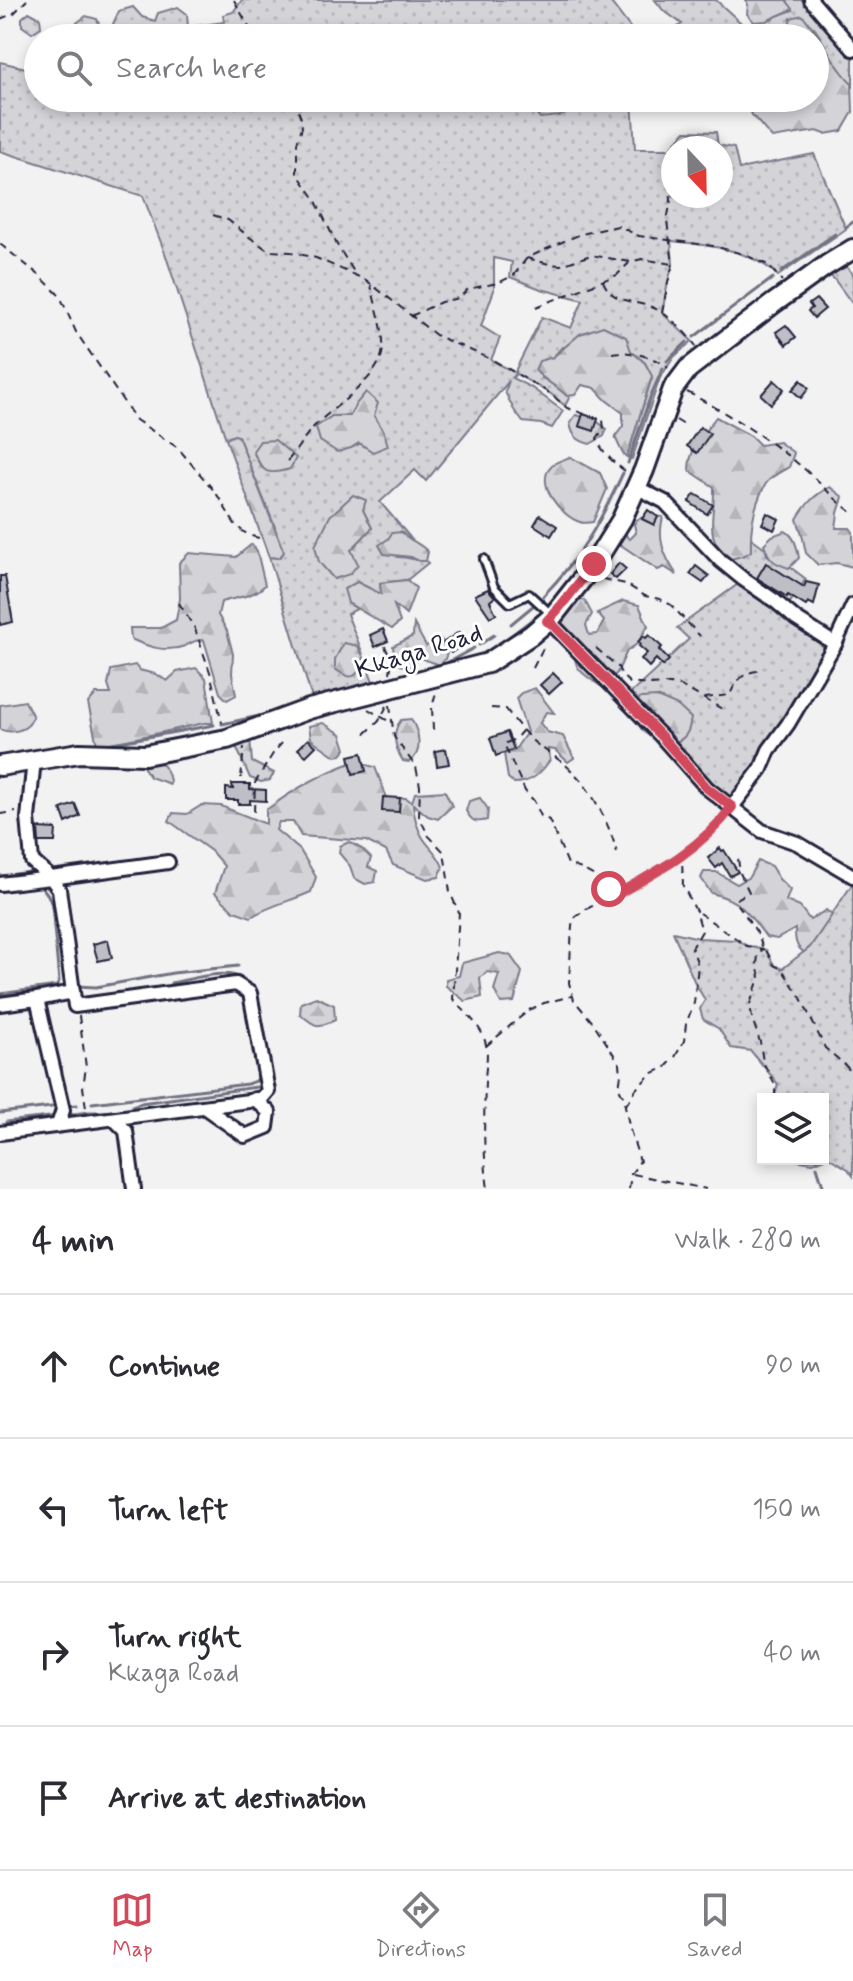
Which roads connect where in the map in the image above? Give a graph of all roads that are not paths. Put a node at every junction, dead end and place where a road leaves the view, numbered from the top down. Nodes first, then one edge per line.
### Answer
1 (811, 0) edge
2 (853, 49) edge
3 (853, 249) edge
4 (638, 484) junction
5 (484, 559) dead end
6 (853, 605) edge
7 (551, 620) junction
8 (835, 644) junction
9 (34, 760) junction
10 (0, 766) edge
11 (732, 807) junction
12 (168, 862) dead end
13 (853, 876) edge
14 (51, 878) junction
15 (0, 884) edge
16 (73, 992) junction
17 (37, 999) junction
18 (0, 1004) edge
19 (255, 1099) junction
20 (204, 1107) junction
21 (135, 1116) junction
22 (114, 1119) junction
23 (58, 1125) junction
24 (126, 1131) junction
25 (0, 1133) edge
26 (134, 1189) edge

1 - 2 street
3 - 4 street, Kkaga Road
4 - 7 street, Kkaga Road
4 - 8 street
5 - 7 lane
6 - 8 street
7 - 9 street, Kkaga Road
7 - 11 street
8 - 11 street
9 - 10 street, Kkaga Road
9 - 14 street
11 - 13 street
12 - 14 street
14 - 15 street
14 - 16 street
16 - 17 street
16 - 19 street
17 - 18 street
17 - 23 street
19 - 20 street
19 - 20 street
20 - 21 street
21 - 22 street
21 - 24 street
22 - 23 street
22 - 24 street
23 - 25 street
24 - 26 street

